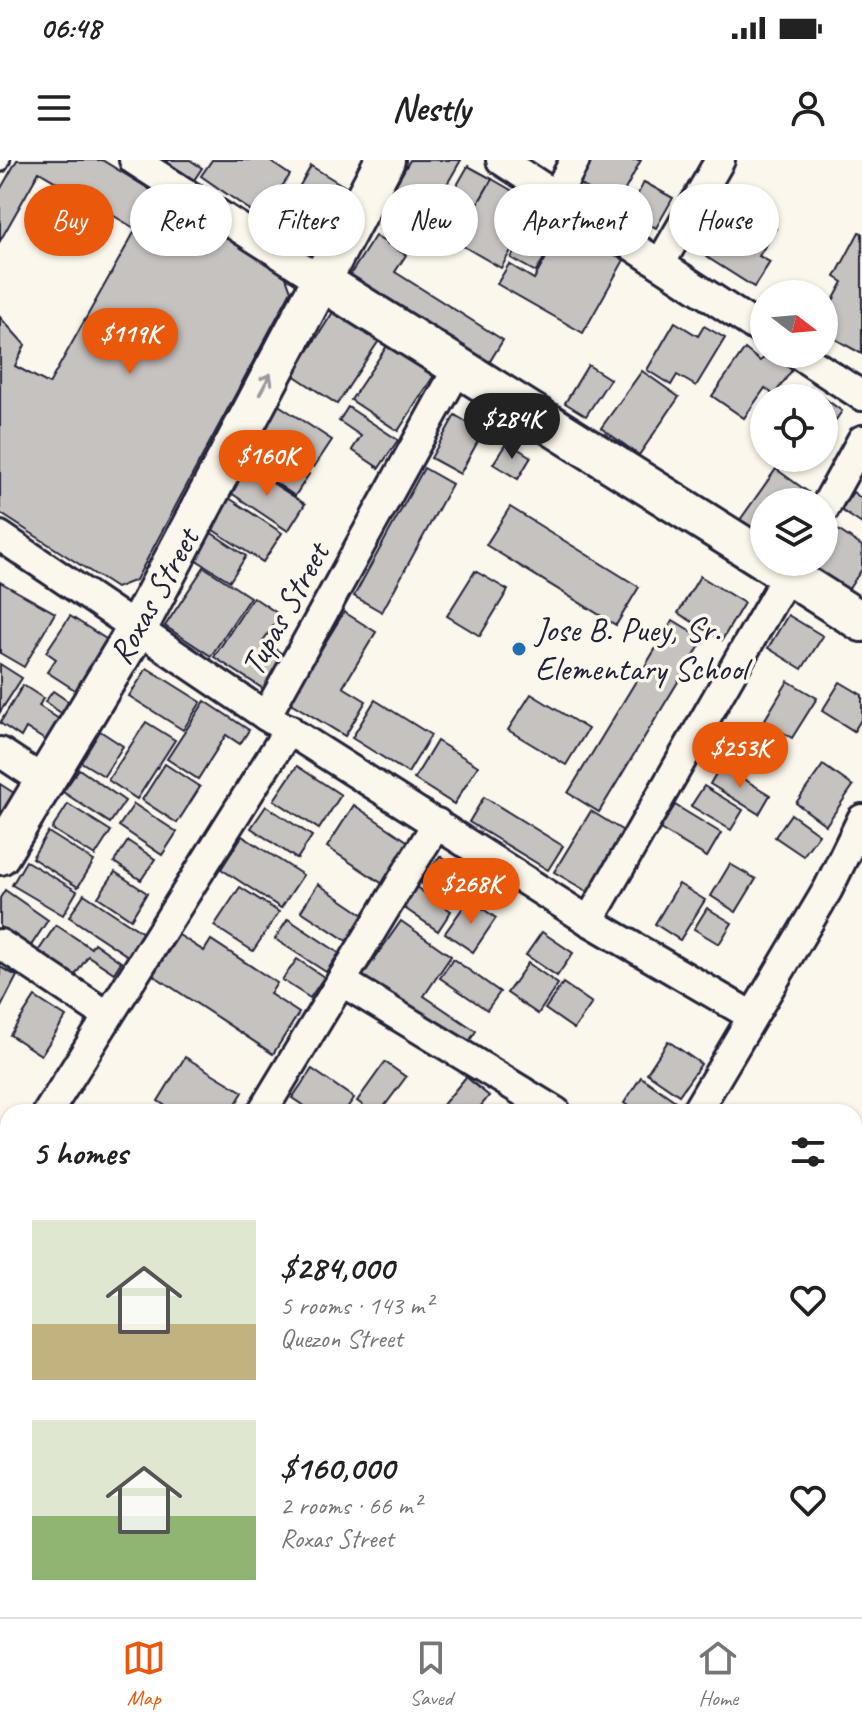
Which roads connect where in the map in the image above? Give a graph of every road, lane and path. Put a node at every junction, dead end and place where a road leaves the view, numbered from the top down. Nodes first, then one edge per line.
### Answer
1 (134, 160) edge
2 (385, 160) edge
3 (501, 160) edge
4 (575, 160) edge
5 (720, 160) edge
6 (538, 184) edge
7 (562, 184) edge
8 (648, 256) edge
9 (660, 264) junction
10 (320, 280) junction
11 (750, 323) edge
12 (458, 368) junction
13 (819, 368) edge
14 (862, 396) edge
15 (862, 440) edge
16 (836, 488) edge
17 (0, 536) edge
18 (750, 546) edge
19 (773, 576) edge
20 (796, 576) edge
21 (862, 622) edge
22 (138, 627) junction
23 (277, 723) junction
24 (0, 752) edge
25 (47, 783) junction
26 (862, 819) edge
27 (437, 823) junction
28 (0, 855) edge
29 (589, 921) junction
30 (0, 944) edge
31 (341, 981) junction
32 (108, 1016) junction
33 (752, 1016) junction
34 (53, 1104) edge
35 (267, 1104) edge
36 (543, 1104) edge
37 (701, 1104) edge

1 - 10 street
2 - 10 street, Roxas Street
3 - 6 street
4 - 7 street
5 - 9 street
8 - 9 street
9 - 11 street
10 - 12 street
22 -> 10 street, Roxas Street
12 - 18 street
12 - 23 street, Tupas Street
13 - 14 street
15 - 16 street
17 - 22 street
19 - 29 street
20 - 21 street
22 - 23 street
22 - 25 street, Roxas Street
23 - 27 street
23 - 32 street, Tupas Street
24 - 25 street
25 - 28 street, Roxas Street
26 - 33 street
27 - 29 street
27 - 31 street
29 - 33 street
30 - 32 street
31 - 35 street
31 - 36 street
32 - 34 street, Tupas Street
33 - 37 street

